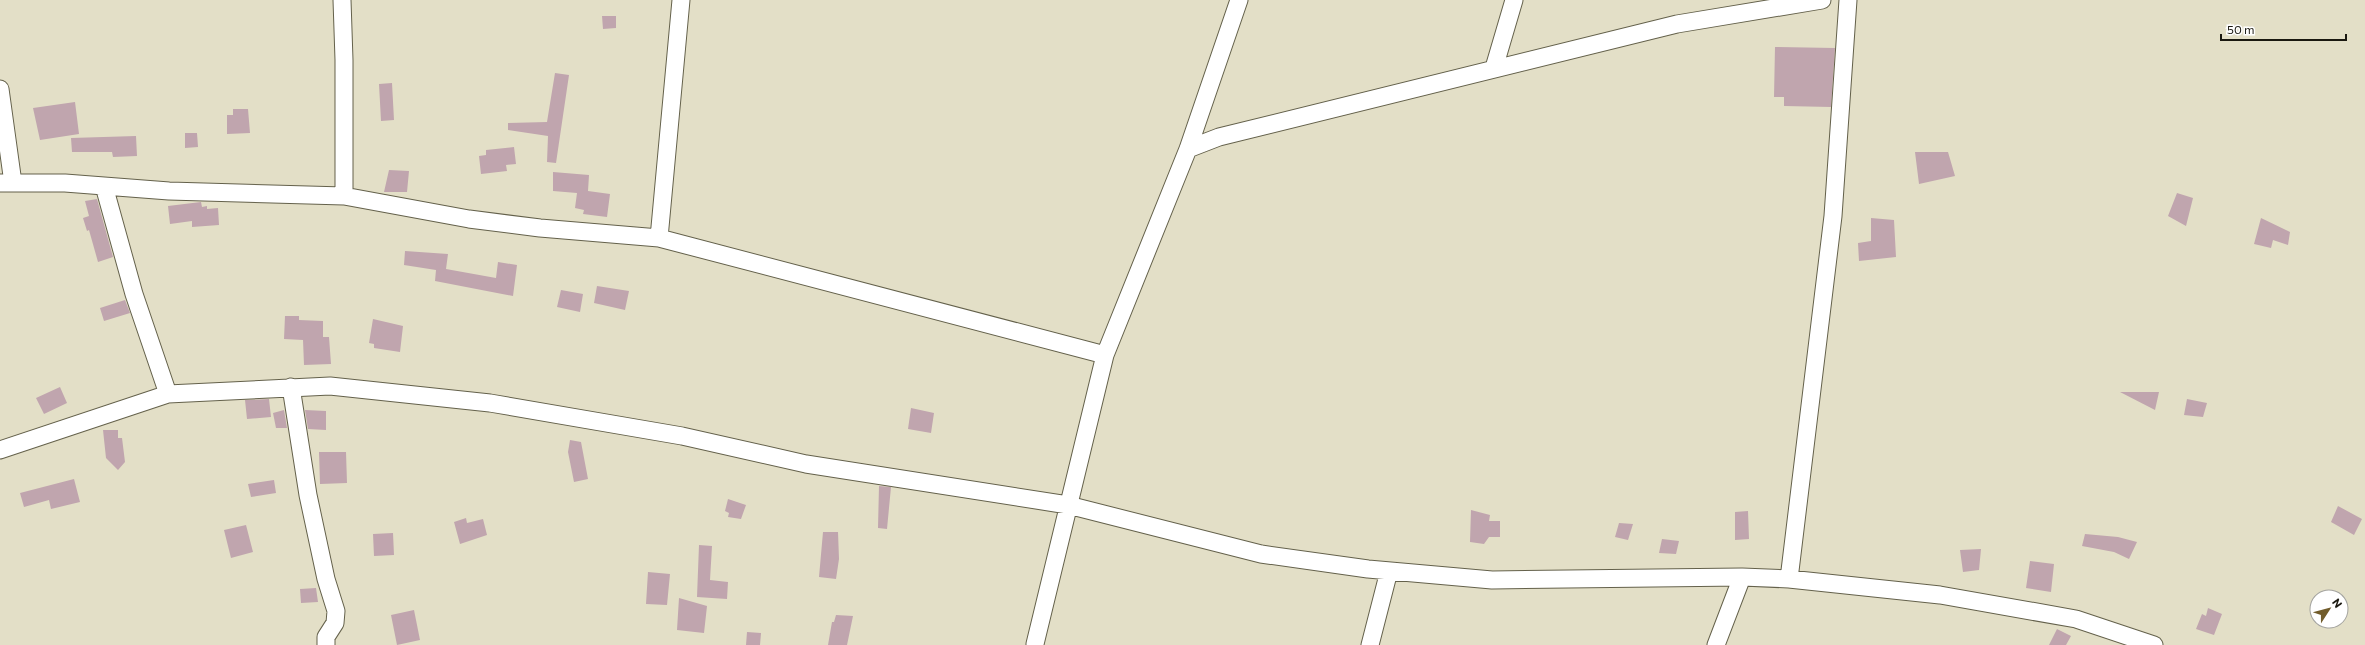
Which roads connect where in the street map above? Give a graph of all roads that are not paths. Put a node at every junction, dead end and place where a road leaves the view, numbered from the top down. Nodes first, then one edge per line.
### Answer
1 (342, 0) edge
2 (681, 0) edge
3 (1239, 0) edge
4 (1514, 0) edge
5 (1822, 0) edge
6 (1848, 0) edge
7 (1494, 68) junction
8 (0, 89) edge
9 (1188, 148) junction
10 (7, 183) edge
11 (104, 186) junction
12 (344, 196) junction
13 (659, 238) junction
14 (1105, 355) junction
15 (291, 387) junction
16 (168, 394) junction
17 (0, 450) edge
18 (1068, 505) junction
19 (1389, 571) junction
20 (1742, 577) junction
21 (1789, 579) junction
22 (1035, 644) dead end
23 (326, 645) edge
24 (1370, 645) edge
25 (1716, 645) edge
26 (2154, 645) edge

1 - 12 street
2 - 13 street
3 - 9 street
4 - 7 street
5 - 7 street
6 - 21 street
7 - 9 street
8 - 10 street
9 - 14 street
10 - 11 street
11 - 12 street
11 - 16 street
12 - 13 street
13 - 14 street
14 - 18 street
15 - 16 street
15 - 18 street
15 - 23 street
16 - 17 street
18 - 19 street
18 - 22 street
19 - 20 street
19 - 24 street
20 - 21 street
20 - 25 street
21 - 26 street

